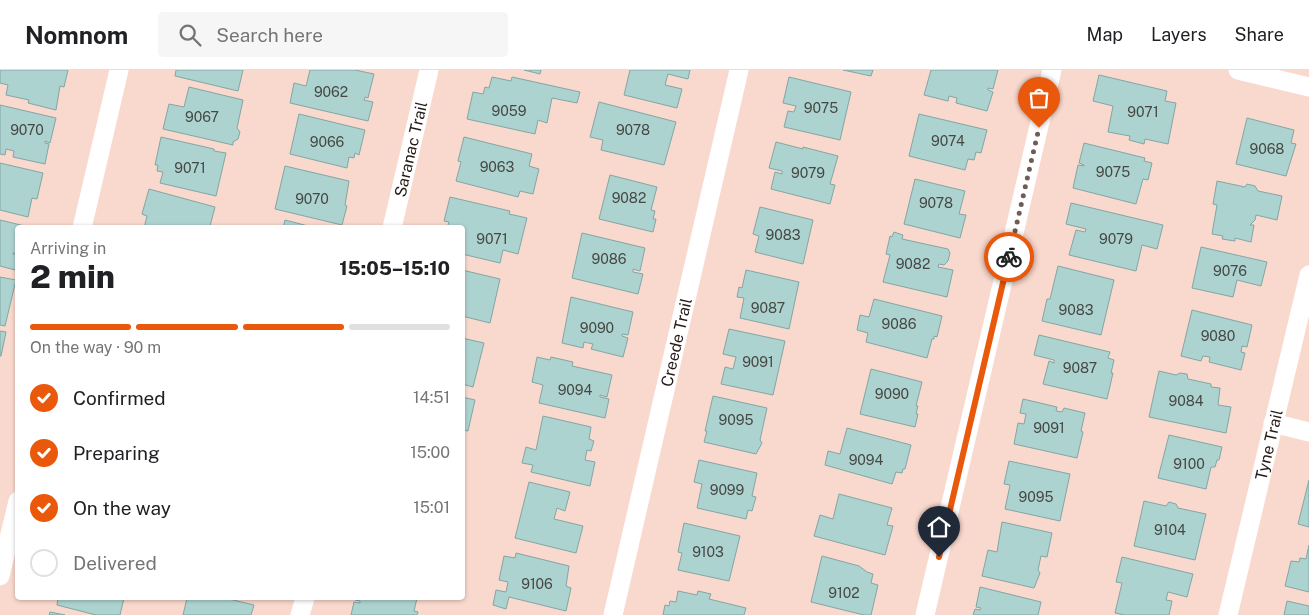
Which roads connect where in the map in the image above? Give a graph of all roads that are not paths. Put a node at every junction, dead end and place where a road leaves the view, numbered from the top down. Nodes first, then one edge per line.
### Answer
1 (119, 70) edge
2 (429, 70) edge
3 (739, 70) edge
4 (1052, 70) edge
5 (1238, 70) edge
6 (1309, 87) edge
7 (83, 225) edge
8 (393, 225) edge
9 (1309, 275) edge
10 (1273, 423) junction
11 (1309, 432) edge
12 (15, 514) edge
13 (0, 576) edge
14 (304, 600) edge
15 (300, 615) edge
16 (613, 615) edge
17 (925, 615) edge
18 (1228, 615) edge

1 - 7 street
2 - 8 street, Saranac Trail
3 - 16 street, Creede Trail
4 - 17 street
5 - 6 street
9 - 10 street, Tyne Trail
10 - 11 street
10 - 18 street, Tyne Trail
12 - 13 street
14 - 15 street

